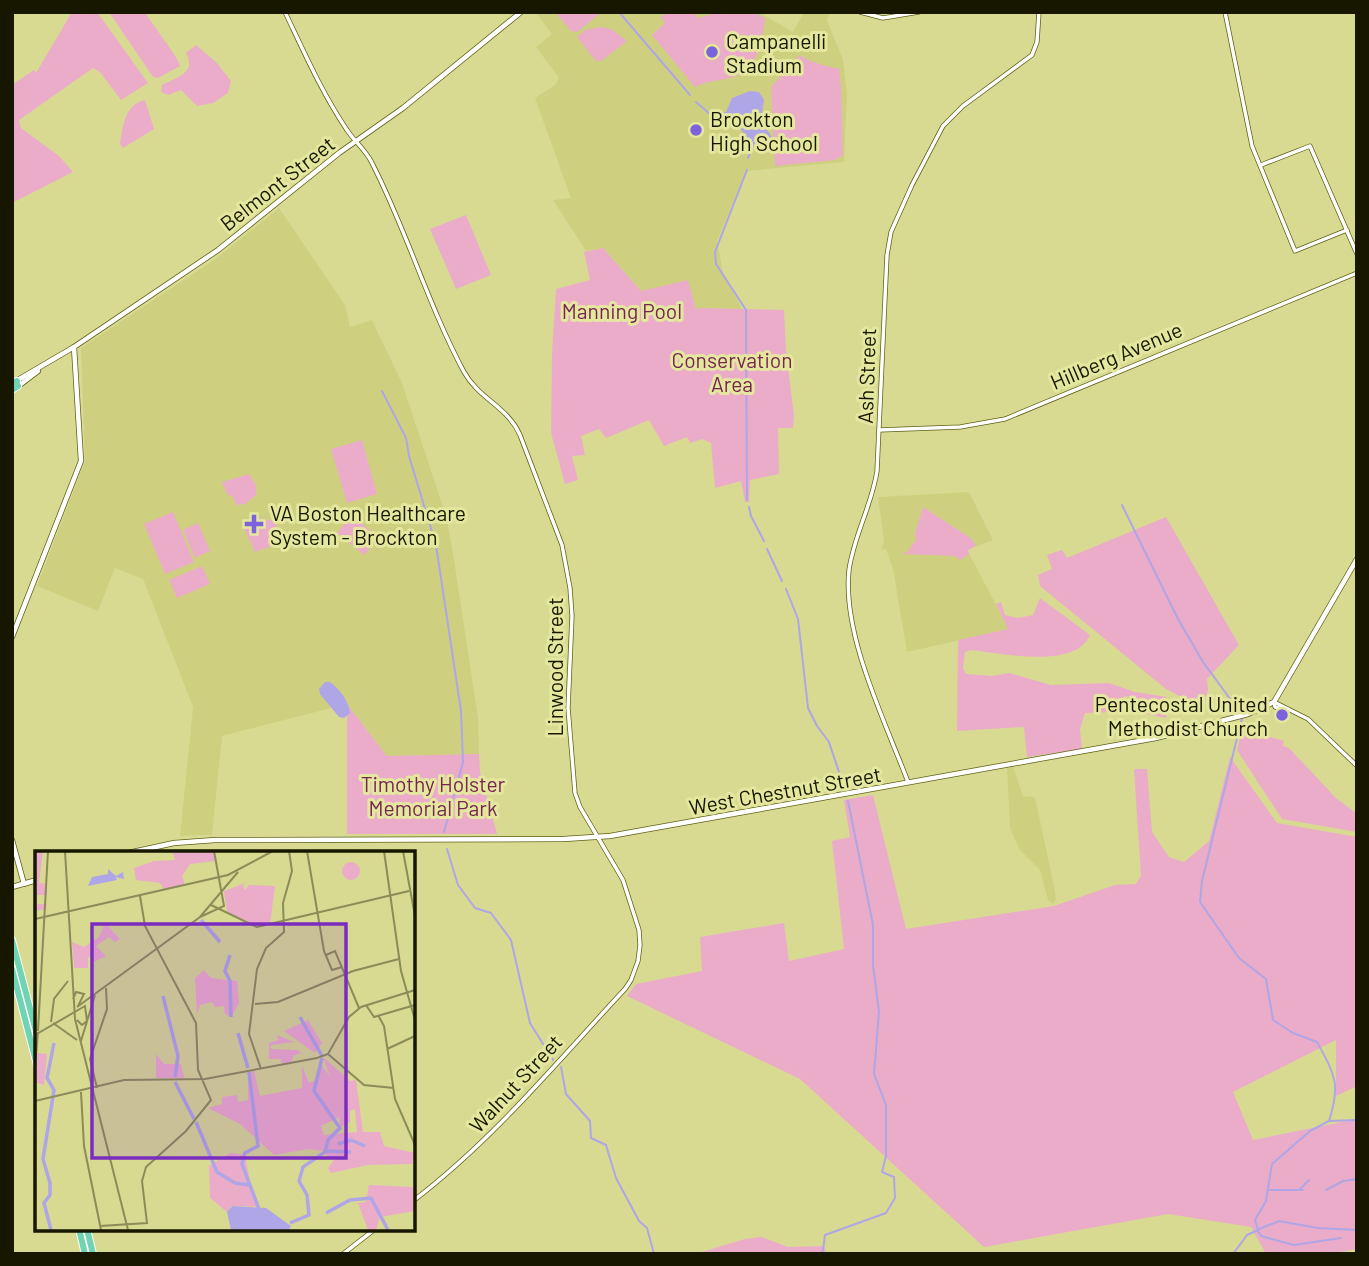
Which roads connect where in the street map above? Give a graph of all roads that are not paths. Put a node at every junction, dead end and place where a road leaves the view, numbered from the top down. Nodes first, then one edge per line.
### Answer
1 (285, 12) edge
2 (522, 12) edge
3 (860, 12) edge
4 (919, 12) edge
5 (1040, 12) edge
6 (1225, 12) edge
7 (356, 141) junction
8 (1261, 165) junction
9 (1347, 230) junction
10 (1357, 254) edge
11 (1357, 273) edge
12 (74, 347) junction
13 (14, 386) edge
14 (880, 430) junction
15 (1357, 559) edge
16 (12, 637) edge
17 (1274, 702) junction
18 (1357, 766) edge
19 (909, 784) junction
20 (599, 837) junction
21 (12, 840) edge
22 (137, 851) edge
23 (35, 881) edge
24 (24, 884) junction
25 (12, 887) edge
26 (12, 940) edge
27 (12, 969) edge
28 (631, 980) joint
29 (35, 1027) edge
30 (35, 1057) edge
31 (415, 1199) edge
32 (79, 1231) edge
33 (87, 1231) edge
34 (372, 1231) edge
35 (85, 1254) edge
36 (93, 1254) edge
37 (343, 1254) edge

1 - 7 street, Linwood Street
2 - 7 main road, Belmont Street
3 - 4 street
5 - 14 street, Ash Street
6 - 8 street
7 - 12 main road, Belmont Street
7 - 20 street, Linwood Street
8 - 9 street
8 - 9 street
9 - 10 street
11 - 14 street, Hillberg Avenue
12 - 13 main road, Belmont Street
12 - 16 main road
14 - 19 street, Ash Street
15 - 17 main road
17 - 18 street
17 - 19 main road, West Chestnut Street
19 - 20 main road, West Chestnut Street
20 - 22 main road, West Chestnut Street
20 - 28 street, Linwood Street
21 - 24 main road
23 - 24 main road
24 - 25 main road
26 - 29 highway
27 - 30 highway
28 - 31 street, Walnut Street
32 - 35 highway
33 - 36 highway
34 - 37 street

